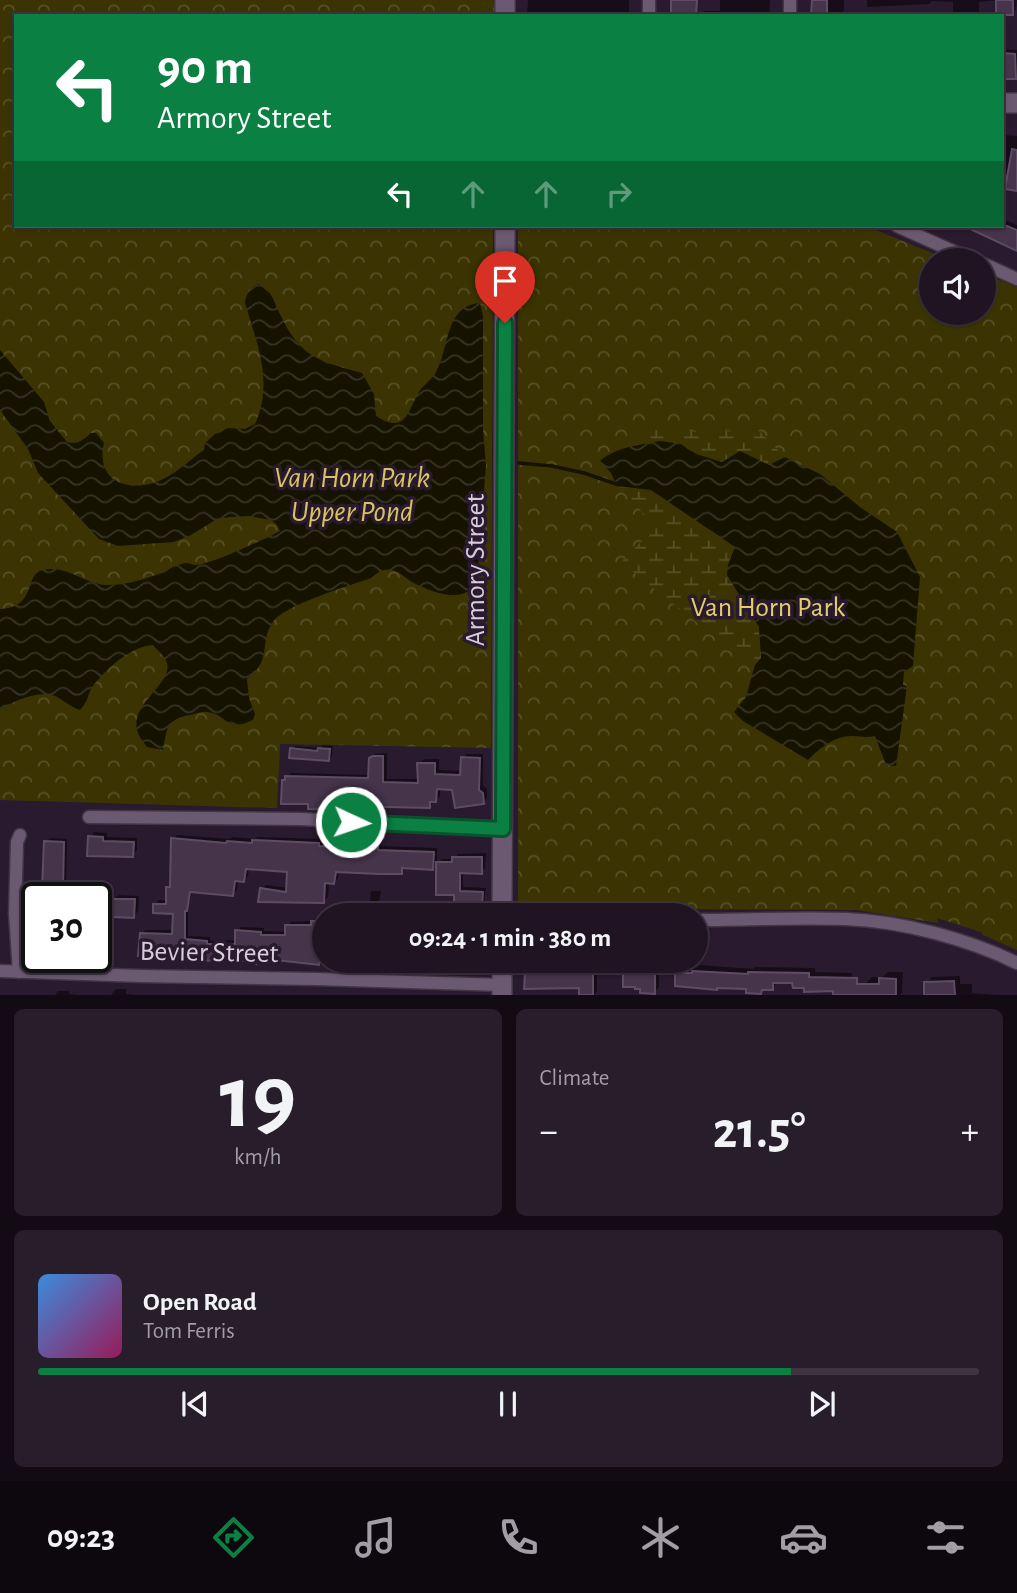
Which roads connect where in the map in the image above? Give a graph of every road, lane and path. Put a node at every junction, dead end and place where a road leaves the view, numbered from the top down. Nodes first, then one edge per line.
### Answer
1 (505, 228) edge
2 (901, 228) edge
3 (946, 248) edge
4 (996, 269) edge
5 (1017, 279) edge
6 (89, 817) dead end
7 (503, 829) junction
8 (20, 835) dead end
9 (502, 903) edge
10 (708, 920) edge
11 (1017, 963) edge
12 (0, 971) edge
13 (19, 972) junction
14 (502, 990) edge

1 - 7 main road, Armory Street
2 - 3 street
4 - 5 street
6 - 7 street
7 - 9 main road, Armory Street
8 - 13 street
10 - 11 street
12 - 13 street, Bevier Street
13 - 14 street, Bevier Street

